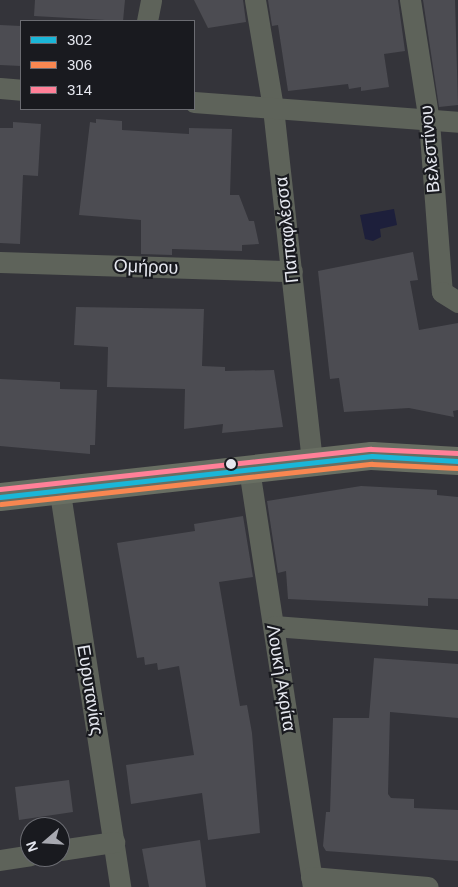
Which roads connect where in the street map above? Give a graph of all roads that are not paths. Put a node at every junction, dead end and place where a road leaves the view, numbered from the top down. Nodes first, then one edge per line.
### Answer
1 (151, 0) edge
2 (255, 0) edge
3 (410, 0) edge
4 (147, 20) edge
5 (0, 88) edge
6 (20, 90) edge
7 (195, 102) edge
8 (273, 108) junction
9 (429, 121) junction
10 (458, 122) edge
11 (0, 262) edge
12 (292, 271) junction
13 (452, 299) edge
14 (458, 461) edge
15 (312, 462) junction
16 (249, 469) junction
17 (60, 493) junction
18 (0, 497) edge
19 (274, 626) junction
20 (458, 640) edge
21 (114, 842) junction
22 (70, 849) edge
23 (20, 857) edge
24 (0, 860) edge
25 (312, 882) edge
26 (120, 887) edge
27 (428, 887) edge

1 - 4 street
2 - 8 street, Παπαφλέσσα
3 - 9 street, Βελεστίνου
5 - 6 street
7 - 8 street
8 - 9 street
8 - 12 street, Παπαφλέσσα
9 - 10 street
9 - 13 street, Βελεστίνου
11 - 12 street, Ομήρου
12 - 15 street, Παπαφλέσσα
14 - 15 main road
15 - 16 main road
16 - 17 main road
16 - 19 street, Λουκή Ακρίτα
17 - 18 main road
17 - 21 street, Ευρυτανίας
19 - 20 street
19 - 25 street, Λουκή Ακρίτα
21 - 22 street
21 - 26 street, Ευρυτανίας
23 - 24 street
25 - 27 street

